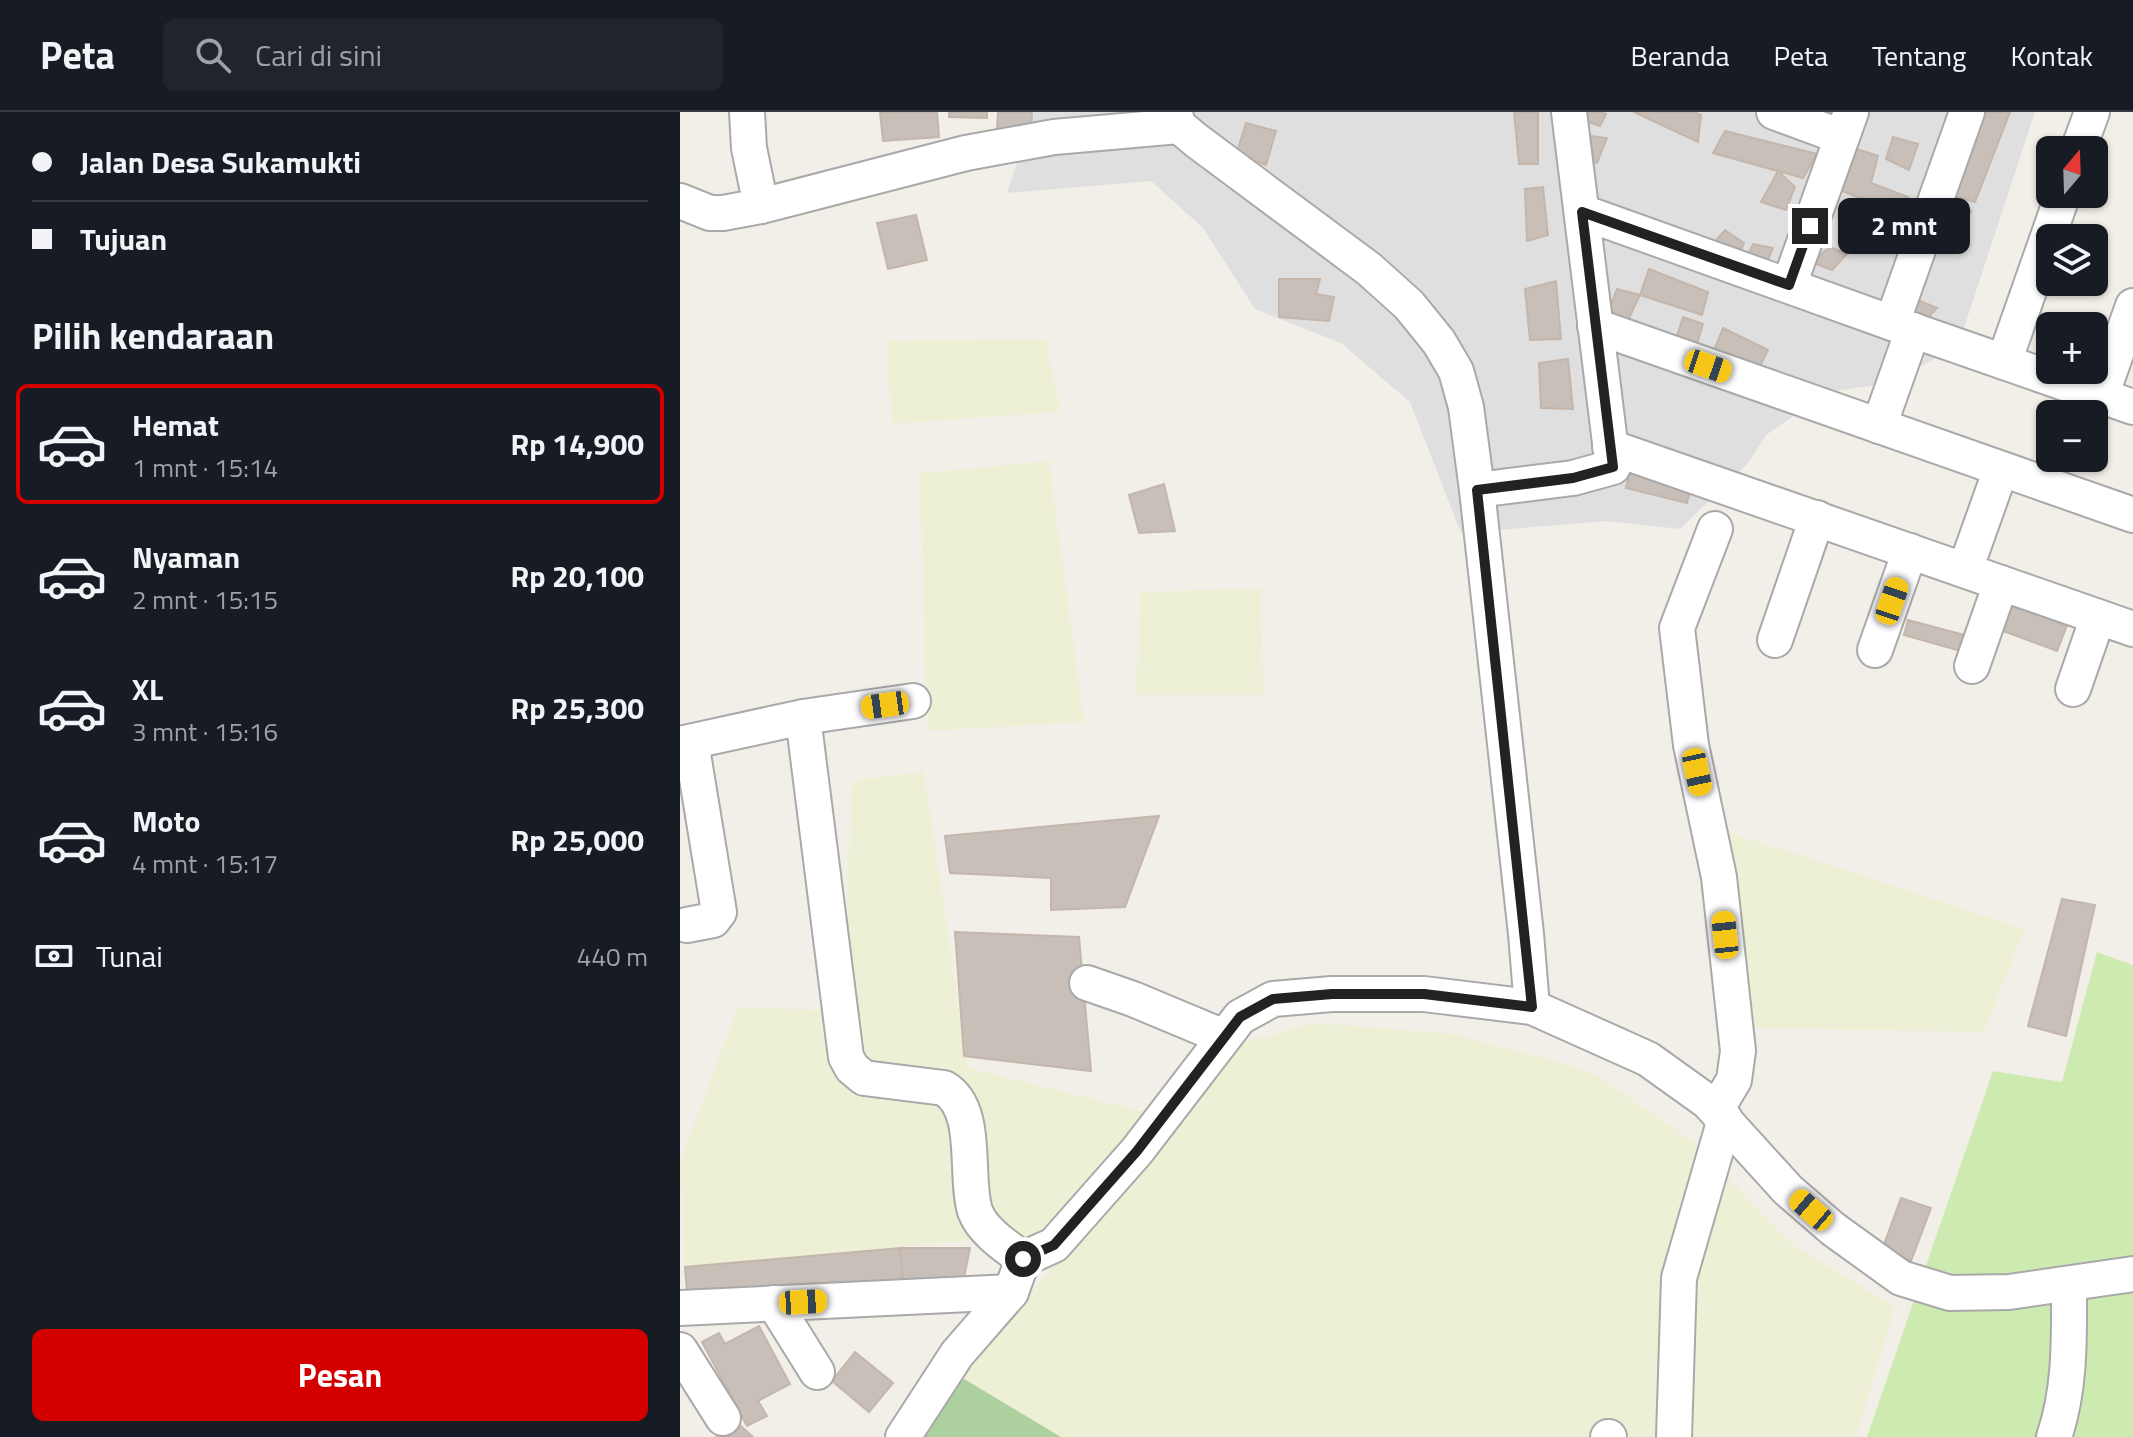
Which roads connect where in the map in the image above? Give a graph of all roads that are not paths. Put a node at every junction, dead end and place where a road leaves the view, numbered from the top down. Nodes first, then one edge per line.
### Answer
1 (747, 112) edge
2 (1569, 112) edge
3 (1774, 112) edge
4 (1967, 112) edge
5 (2092, 112) edge
6 (1177, 119) edge
7 (1846, 125) edge
8 (2083, 136) edge
9 (680, 201) edge
10 (761, 206) junction
11 (2058, 208) edge
12 (1582, 212) junction
13 (1789, 285) junction
14 (2133, 306) edge
15 (1595, 326) junction
16 (1902, 326) junction
17 (2004, 362) junction
18 (2117, 402) edge
19 (1879, 426) junction
20 (1610, 447) junction
21 (2001, 469) junction
22 (1477, 490) junction
23 (2133, 515) edge
24 (1817, 518) junction
25 (1715, 529) dead end
26 (1910, 551) junction
27 (1965, 570) junction
28 (2001, 583) junction
29 (2098, 617) junction
30 (2133, 629) edge
31 (1775, 640) dead end
32 (1875, 650) dead end
33 (1972, 666) dead end
34 (2073, 689) dead end
35 (913, 701) dead end
36 (803, 717) junction
37 (686, 743) edge
38 (687, 925) dead end
39 (1087, 983) dead end
40 (1532, 1007) junction
41 (1224, 1037) junction
42 (1720, 1115) junction
43 (1023, 1259) junction
44 (2133, 1274) edge
45 (2069, 1284) junction
46 (1011, 1292) junction
47 (774, 1303) junction
48 (680, 1308) edge
49 (680, 1350) edge
50 (817, 1372) dead end
51 (723, 1418) dead end
52 (903, 1437) edge
53 (1674, 1437) edge
54 (2054, 1437) edge

1 - 10 street
2 - 12 street
3 - 7 street
4 - 16 street
5 - 8 street
6 - 10 street
6 - 22 street
7 - 13 street
9 - 10 street
11 - 17 street
12 - 13 street
12 - 15 street
13 - 16 street
14 - 18 street
15 - 19 street
15 - 20 street
16 - 17 street
16 - 19 street
17 - 18 street
19 - 21 street
20 - 22 street
20 - 24 street
21 - 23 street
21 - 27 street
22 - 40 street
24 - 26 street
24 - 31 street
25 - 42 street
26 - 27 street
26 - 32 street
27 - 28 street
28 - 29 street
28 - 33 street
29 - 30 street
29 - 34 street
35 - 36 street
36 - 37 street
36 - 43 street
37 - 38 street
39 - 41 street
40 - 41 street
40 - 42 street
41 - 43 street
42 - 45 street
42 - 53 street
43 - 46 street
44 - 45 street
45 - 54 street
46 - 47 street
46 - 52 street
47 - 48 street
47 - 50 street
49 - 51 street

